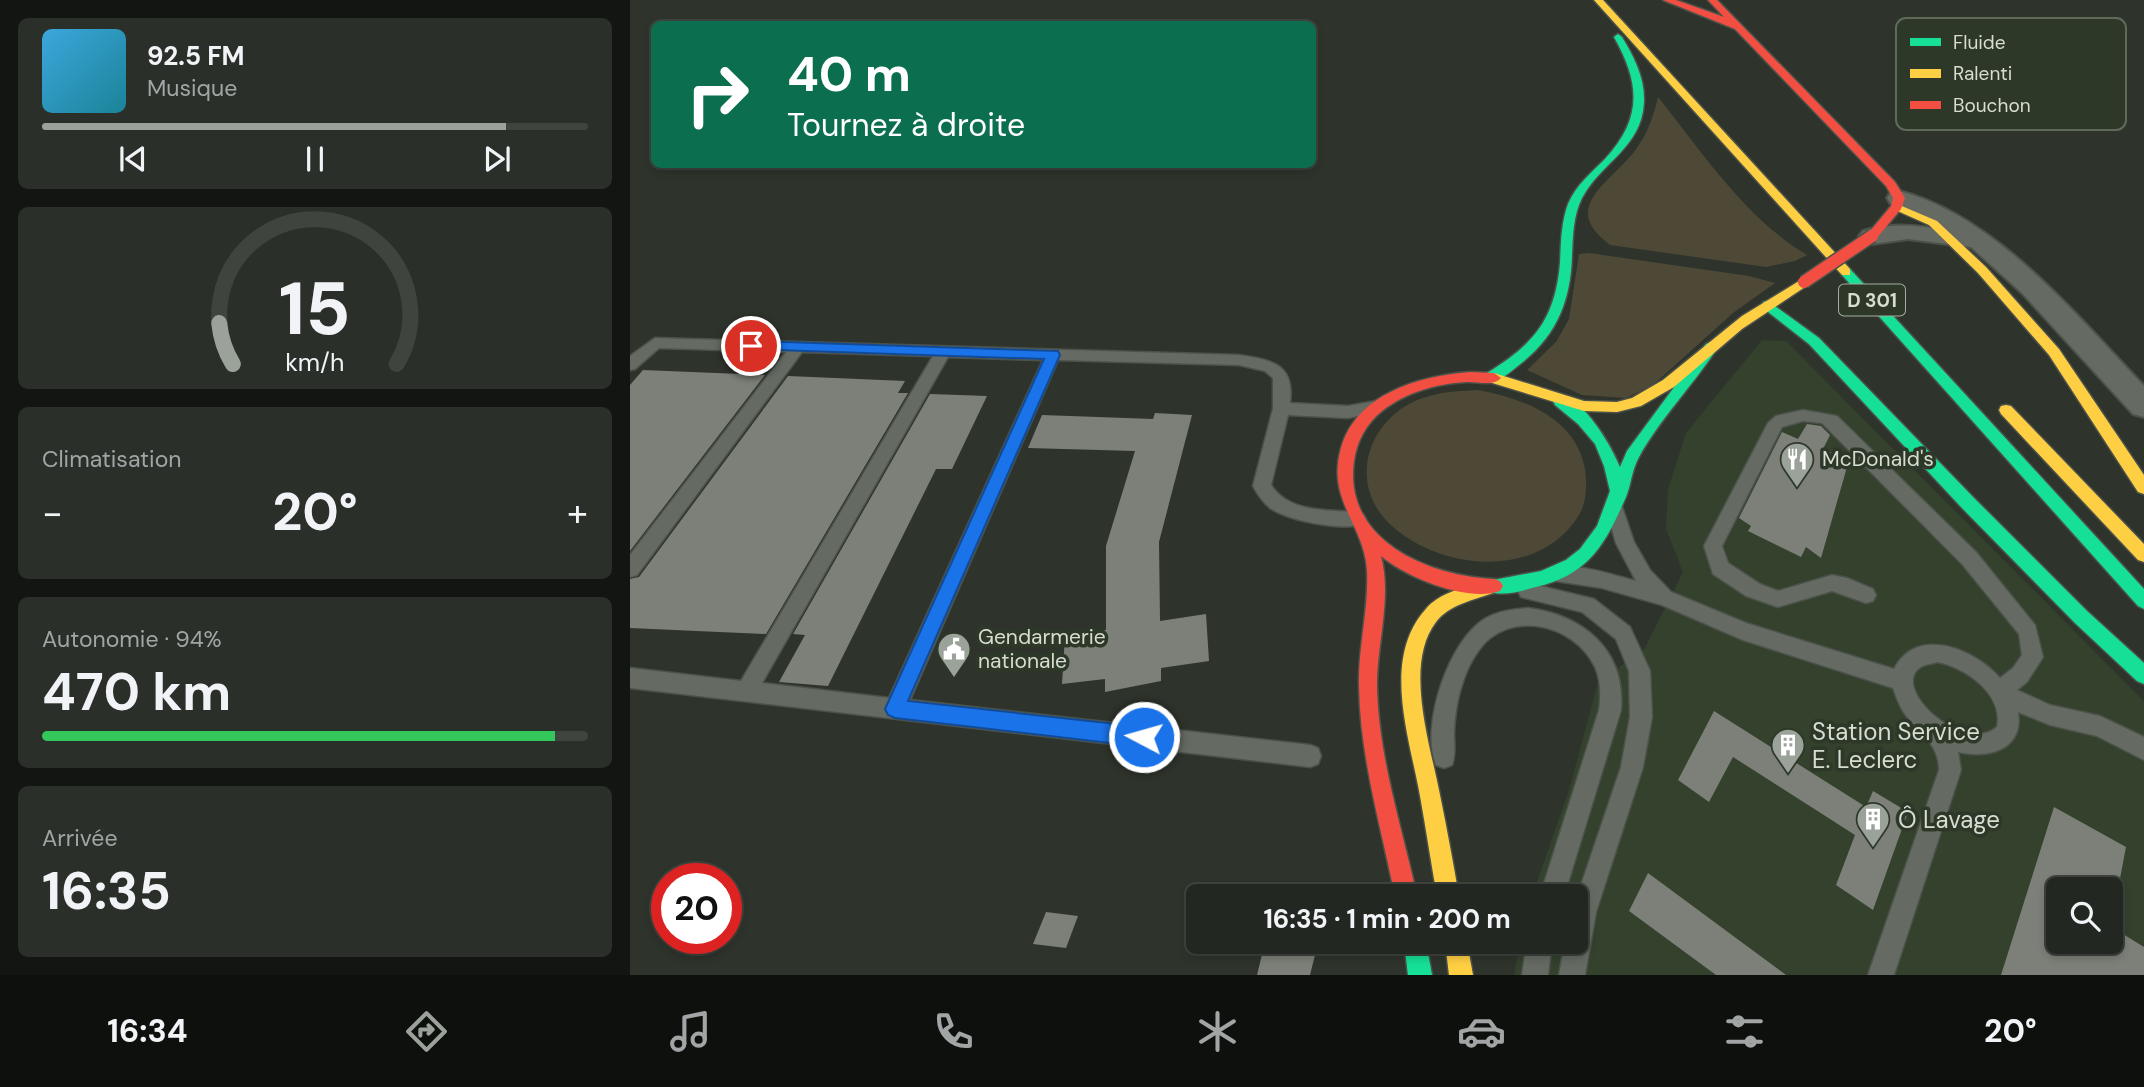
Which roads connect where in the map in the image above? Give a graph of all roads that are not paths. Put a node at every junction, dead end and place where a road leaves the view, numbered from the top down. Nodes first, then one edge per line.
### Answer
1 (1590, 0) edge
2 (1598, 0) edge
3 (1667, 0) edge
4 (1712, 0) edge
5 (1735, 26) junction
6 (1898, 203) junction
7 (1840, 233) dead end
8 (1872, 236) junction
9 (1949, 237) junction
10 (1995, 251) junction
11 (1868, 264) dead end
12 (1768, 305) junction
13 (798, 347) junction
14 (1711, 347) junction
15 (944, 351) junction
16 (1053, 355) junction
17 (630, 365) edge
18 (1492, 377) junction
19 (1991, 395) dead end
20 (2086, 398) junction
21 (1557, 399) junction
22 (2140, 402) edge
23 (1377, 407) junction
24 (1281, 409) junction
25 (2144, 488) edge
26 (1616, 501) junction
27 (1361, 526) junction
28 (2144, 555) edge
29 (630, 569) edge
30 (1553, 573) junction
31 (1489, 587) junction
32 (1866, 596) dead end
33 (1665, 598) junction
34 (2144, 601) edge
35 (2144, 675) edge
36 (630, 678) edge
37 (1902, 681) junction
38 (746, 691) junction
39 (2000, 691) junction
40 (895, 709) junction
41 (1940, 735) junction
42 (2144, 749) edge
43 (1310, 756) dead end
44 (1403, 884) edge
45 (1446, 884) edge
46 (1455, 884) edge
47 (1556, 884) edge
48 (1417, 954) edge
49 (1459, 954) edge
50 (1538, 954) edge
51 (1420, 975) edge
52 (1462, 975) edge
53 (1535, 975) edge
54 (1572, 975) edge
55 (1881, 975) edge

1 - 18 main road
2 - 34 main road, D 301
3 - 5 main road
4 - 5 main road
5 - 6 main road
6 - 8 main road
6 - 9 main road
6 - 10 street
7 - 11 main road, D 301
8 - 9 street
8 - 12 main road, bridge
9 - 10 street
9 - 20 main road
10 - 22 street
12 - 14 main road
12 - 35 main road
13 - 15 lane
13 - 17 lane
13 - 29 lane
14 - 21 main road
14 - 26 main road
15 - 16 lane
15 - 38 lane
16 - 24 lane
16 - 40 lane
18 - 21 main road
18 - 23 main road
19 - 28 main road
20 - 22 street
20 - 25 main road
21 - 26 main road
23 - 24 lane
23 - 27 main road
24 - 27 lane
26 - 30 main road
26 - 33 lane
27 - 31 main road
27 - 44 main road
30 - 31 main road
30 - 33 lane
31 - 45 main road
31 - 54 lane
32 - 39 lane
33 - 37 lane
36 - 38 lane
37 - 39 lane
37 - 41 lane
38 - 40 lane
39 - 41 lane
39 - 42 lane
40 - 43 lane
41 - 55 lane
46 - 47 lane
48 - 51 main road
49 - 52 lane
50 - 53 lane

